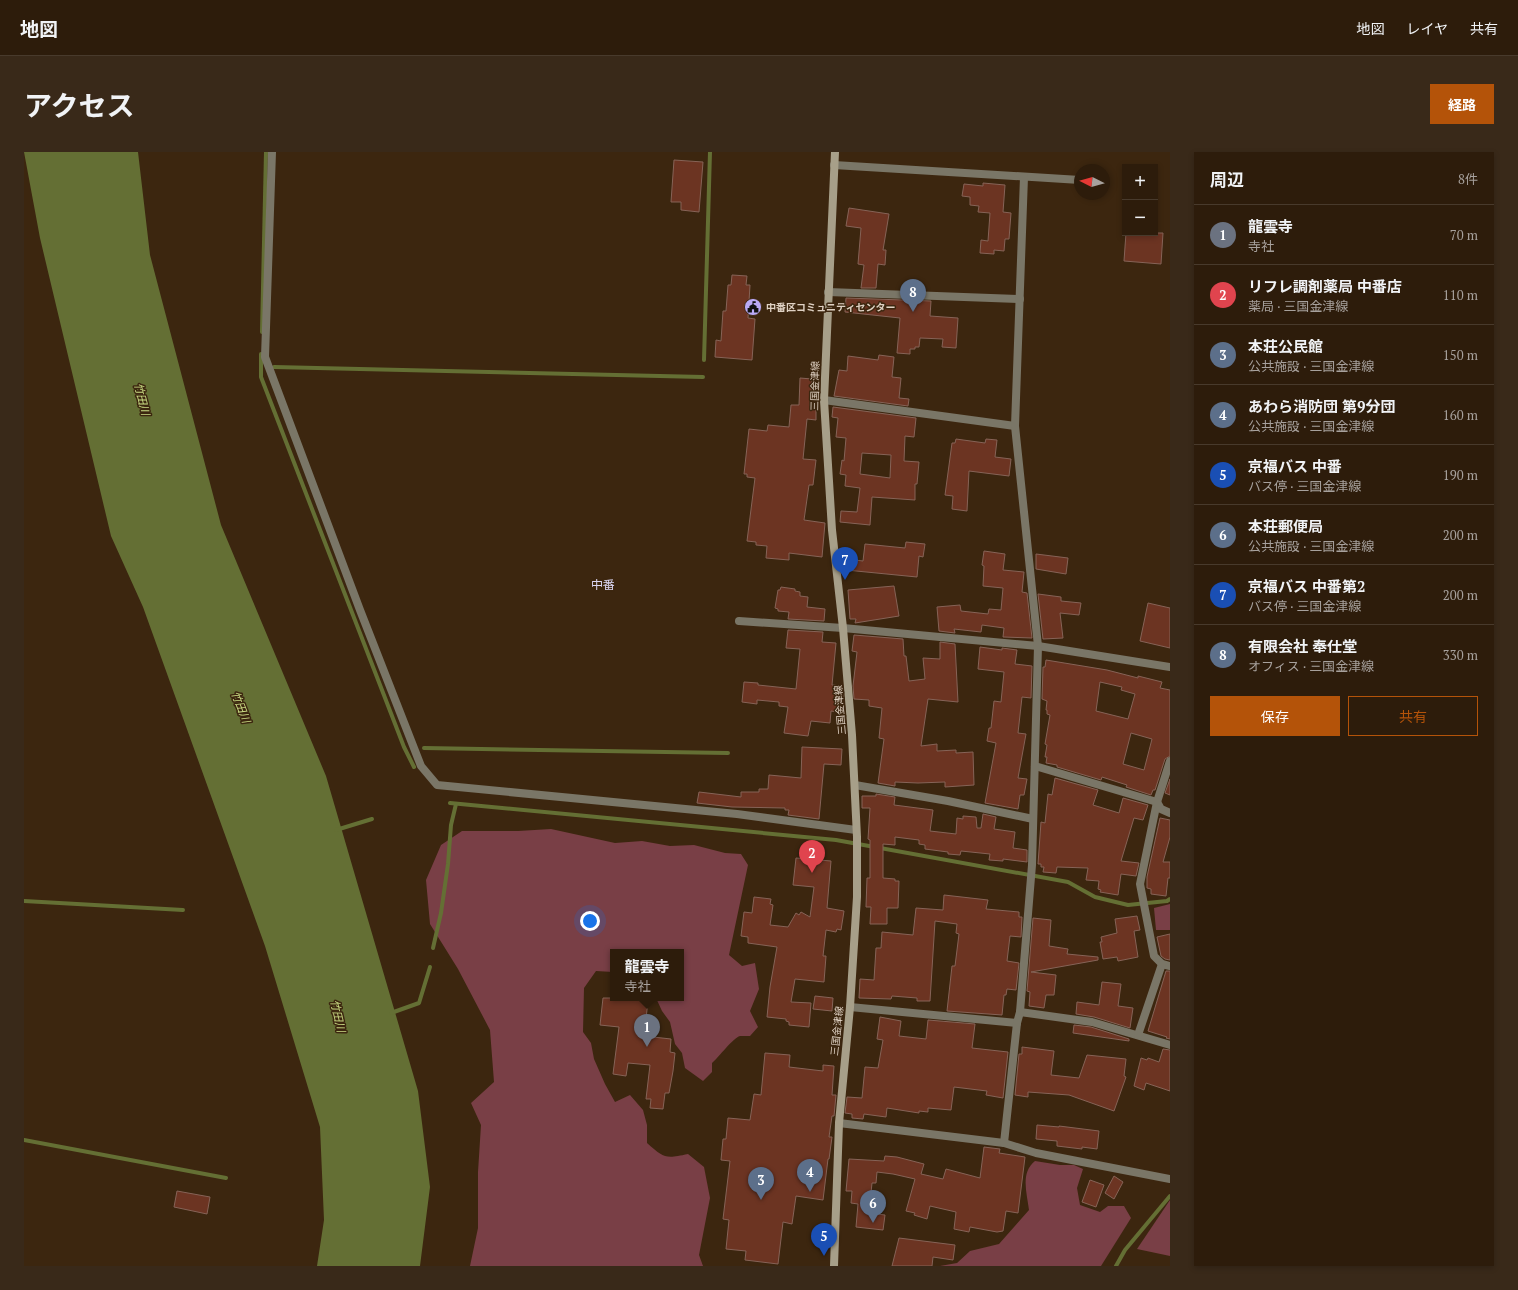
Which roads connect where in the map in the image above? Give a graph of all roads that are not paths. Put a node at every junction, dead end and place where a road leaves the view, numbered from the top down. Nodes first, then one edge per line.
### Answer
1 (272, 152) edge
2 (835, 152) edge
3 (834, 164) junction
4 (1024, 177) junction
5 (1074, 180) edge
6 (828, 292) junction
7 (1020, 299) junction
8 (824, 400) junction
9 (1015, 426) junction
10 (739, 621) dead end
11 (843, 628) junction
12 (1038, 646) junction
13 (1170, 667) edge
14 (1170, 760) edge
15 (1035, 766) junction
16 (855, 785) junction
17 (1157, 802) junction
18 (1170, 812) edge
19 (1033, 819) junction
20 (857, 834) junction
21 (1166, 965) edge
22 (850, 1007) junction
23 (1020, 1012) junction
24 (1017, 1023) junction
25 (1138, 1035) junction
26 (1170, 1045) edge
27 (839, 1123) junction
28 (1004, 1143) junction
29 (1170, 1179) edge
30 (834, 1266) edge

1 - 20 street
2 - 3 main road, 三国金津線
3 - 4 street
3 - 6 main road, 三国金津線
4 - 5 street
4 - 7 street
6 - 7 street
6 - 8 main road, 三国金津線
7 - 9 street
8 - 9 street
8 - 11 main road, 三国金津線
9 - 12 street
10 - 11 street
11 - 12 street
11 - 16 main road, 三国金津線
12 - 13 street
12 - 15 street
14 - 17 street
15 - 17 street
15 - 19 street
16 - 19 street
16 - 20 main road, 三国金津線
17 - 18 street
17 - 21 street
19 - 23 street
20 - 22 main road, 三国金津線
21 - 25 street
22 - 24 street
22 - 27 main road, 三国金津線
23 - 24 street
23 - 25 street
24 - 28 street
25 - 26 street
27 - 28 street
27 - 30 main road, 三国金津線
28 - 29 street

